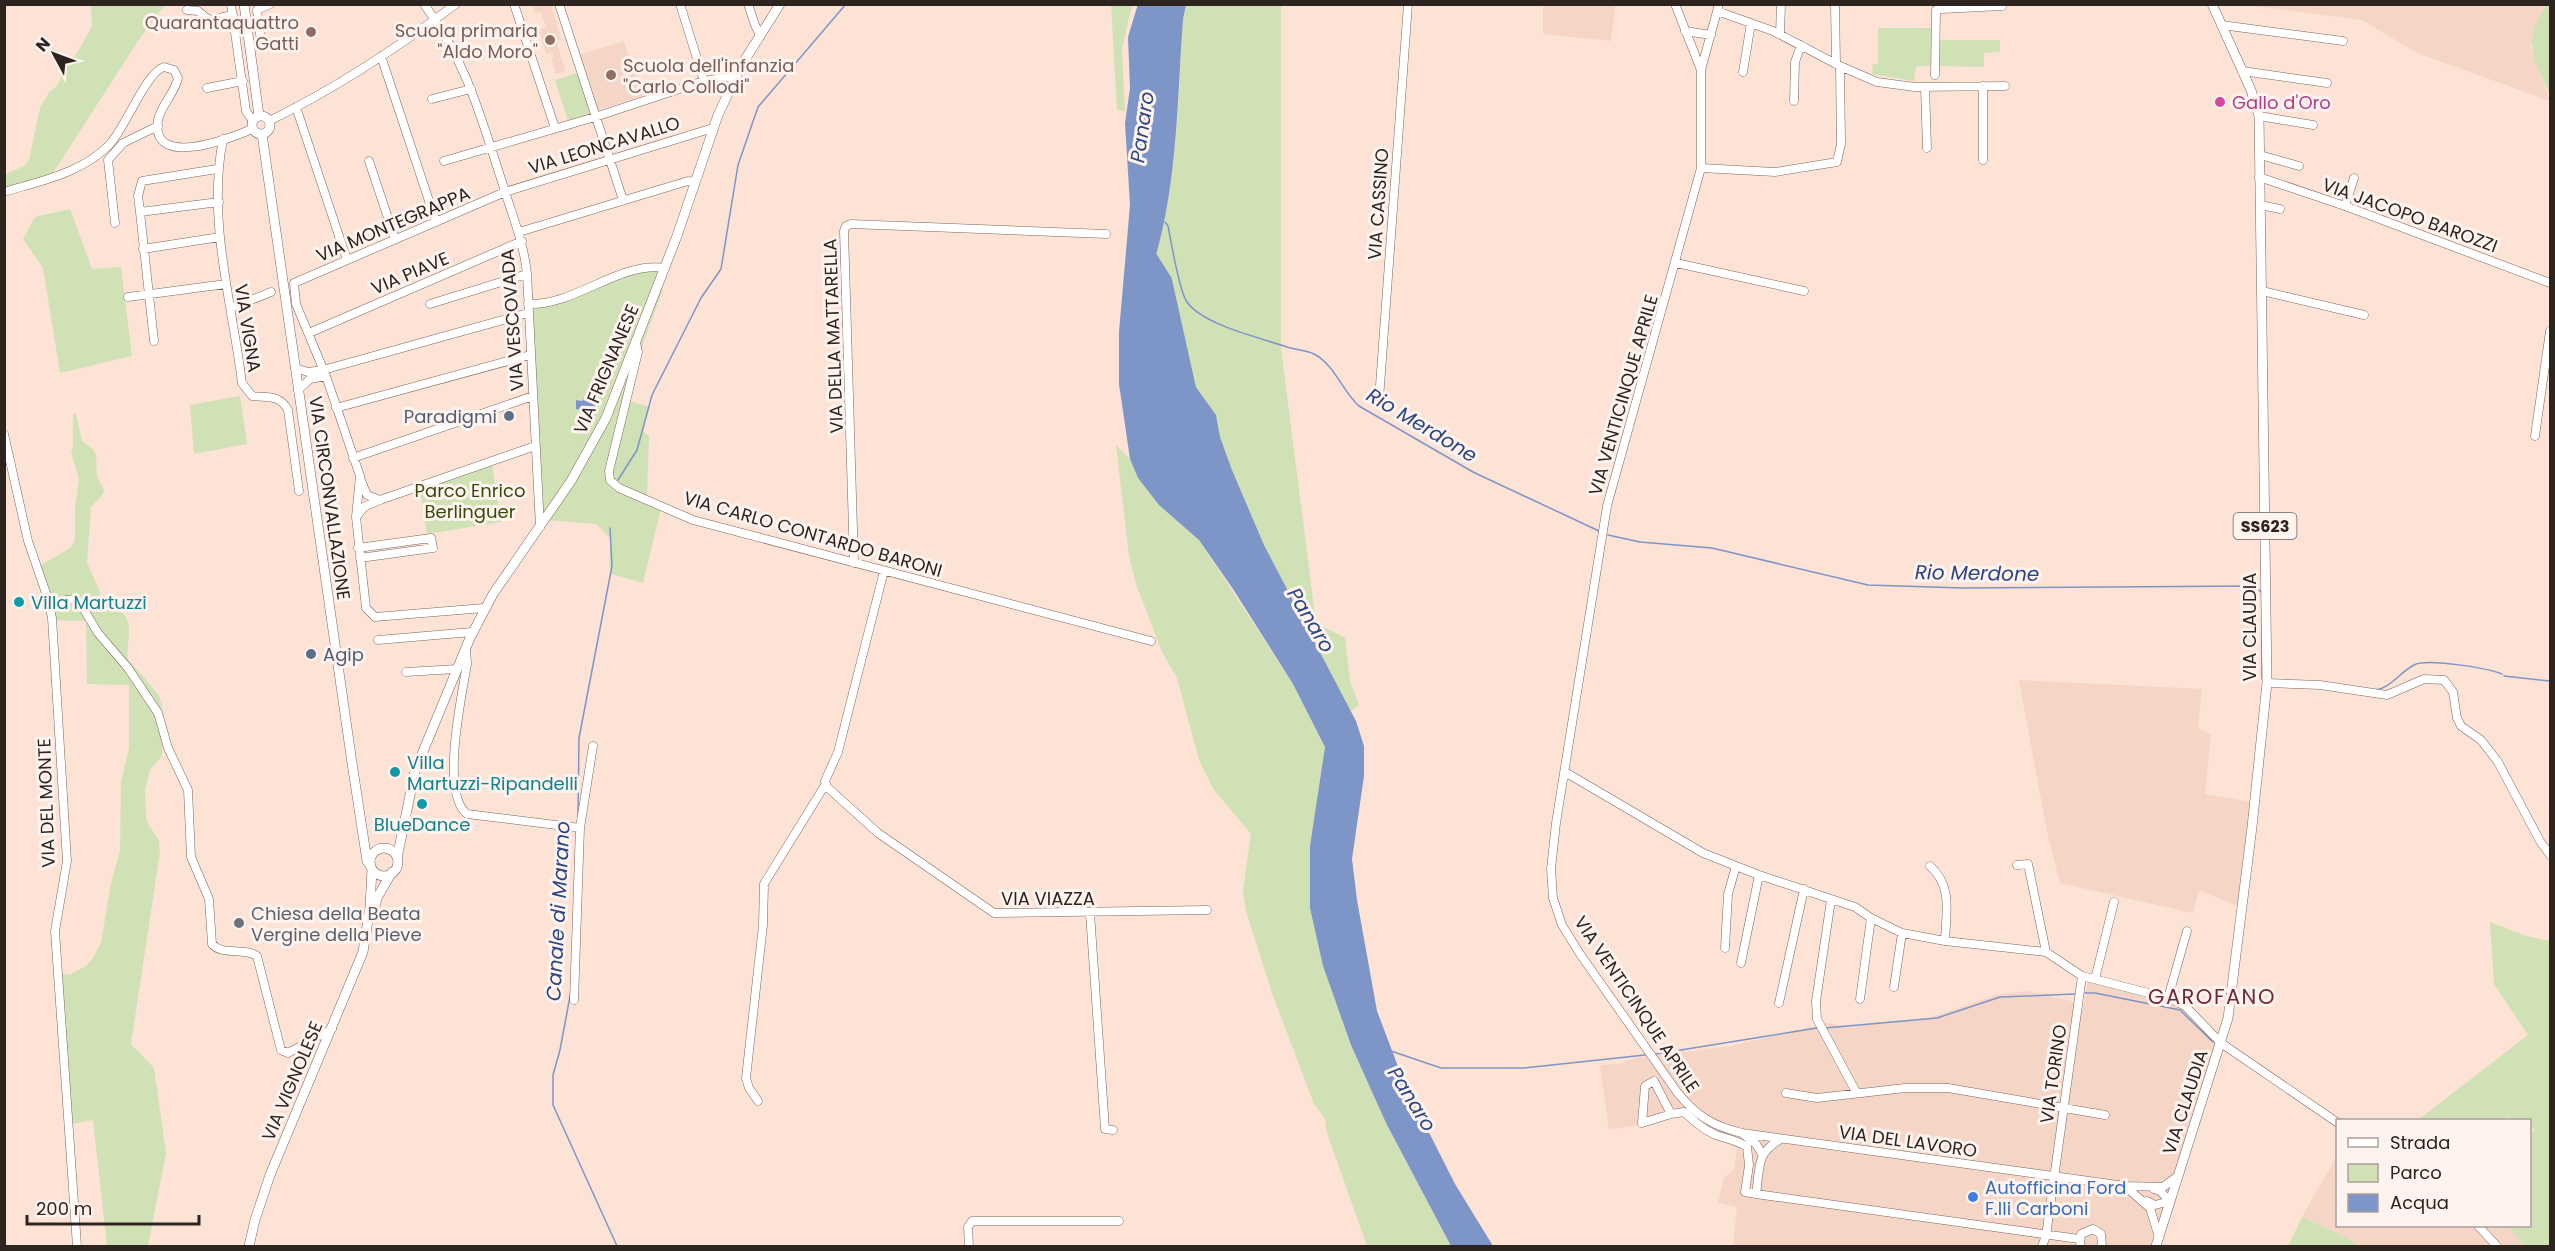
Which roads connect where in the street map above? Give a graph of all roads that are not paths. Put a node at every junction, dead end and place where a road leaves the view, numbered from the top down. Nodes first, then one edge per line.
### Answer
1 (231, 4) edge
2 (244, 4) edge
3 (270, 4) edge
4 (424, 4) edge
5 (456, 4) edge
6 (514, 4) edge
7 (559, 4) edge
8 (680, 4) edge
9 (748, 4) edge
10 (780, 4) edge
11 (1408, 4) edge
12 (1675, 4) edge
13 (1781, 4) edge
14 (1835, 4) edge
15 (2212, 4) edge
16 (2002, 6) dead end
17 (1941, 7) edge
18 (1718, 8) edge
19 (187, 9) dead end
20 (233, 15) junction
21 (435, 20) junction
22 (1751, 23) junction
23 (2222, 25) junction
24 (1685, 31) junction
25 (260, 33) dead end
26 (1780, 34) junction
27 (760, 35) junction
28 (1711, 35) junction
29 (2343, 41) dead end
30 (1801, 45) junction
31 (381, 56) junction
32 (1838, 65) junction
33 (1701, 70) junction
34 (2242, 71) junction
35 (1743, 72) dead end
36 (1935, 75) dead end
37 (735, 76) junction
38 (243, 81) junction
39 (704, 81) junction
40 (2327, 83) dead end
41 (1983, 86) junction
42 (2005, 86) dead end
43 (1925, 87) junction
44 (207, 88) dead end
45 (471, 88) junction
46 (432, 99) dead end
47 (1794, 101) dead end
48 (296, 107) junction
49 (2259, 116) junction
50 (595, 117) junction
51 (269, 121) junction
52 (255, 122) junction
53 (2313, 125) dead end
54 (158, 126) junction
55 (555, 128) junction
56 (713, 128) junction
57 (262, 135) junction
58 (223, 139) junction
59 (490, 147) junction
60 (1927, 148) dead end
61 (2260, 155) junction
62 (609, 158) junction
63 (1983, 160) dead end
64 (369, 161) dead end
65 (444, 161) dead end
66 (2299, 166) dead end
67 (1701, 168) junction
68 (218, 169) junction
69 (2259, 177) junction
70 (2354, 178) dead end
71 (695, 182) junction
72 (4, 192) edge
73 (505, 192) junction
74 (623, 200) junction
75 (219, 202) junction
76 (2260, 205) junction
77 (2345, 206) junction
78 (2280, 210) dead end
79 (140, 212) junction
80 (436, 222) junction
81 (115, 223) dead end
82 (519, 232) junction
83 (1106, 234) dead end
84 (220, 237) junction
85 (395, 240) junction
86 (522, 241) junction
87 (143, 249) junction
88 (347, 260) junction
89 (1676, 263) junction
90 (665, 268) junction
91 (527, 274) junction
92 (2550, 283) edge
93 (226, 284) junction
94 (1804, 291) dead end
95 (2262, 291) junction
96 (271, 292) dead end
97 (148, 294) junction
98 (128, 297) dead end
99 (430, 304) dead end
100 (231, 308) junction
101 (528, 309) junction
102 (2364, 315) dead end
103 (2550, 331) edge
104 (309, 333) junction
105 (154, 341) dead end
106 (636, 342) junction
107 (530, 355) junction
108 (295, 368) junction
109 (324, 373) junction
110 (298, 390) junction
111 (533, 396) junction
112 (1382, 405) dead end
113 (336, 408) junction
114 (4, 434) edge
115 (2535, 436) dead end
116 (535, 446) junction
117 (353, 458) junction
118 (360, 476) junction
119 (299, 491) dead end
120 (380, 500) junction
121 (356, 518) junction
122 (540, 527) junction
123 (358, 548) junction
124 (360, 558) junction
125 (854, 563) junction
126 (884, 570) junction
127 (50, 607) junction
128 (484, 608) junction
129 (472, 632) junction
130 (378, 640) dead end
131 (1151, 641) dead end
132 (466, 647) junction
133 (457, 669) junction
134 (406, 672) dead end
135 (2267, 683) junction
136 (593, 746) dead end
137 (1565, 772) junction
138 (825, 785) junction
139 (578, 828) junction
140 (402, 834) junction
141 (364, 844) junction
142 (388, 849) junction
143 (374, 852) junction
144 (2550, 855) edge
145 (397, 858) junction
146 (2017, 865) dead end
147 (1736, 866) junction
148 (1930, 866) dead end
149 (371, 867) junction
150 (392, 872) junction
151 (1759, 875) junction
152 (1804, 889) junction
153 (1831, 900) junction
154 (2114, 902) dead end
155 (1207, 910) dead end
156 (1090, 913) junction
157 (1871, 918) junction
158 (366, 929) junction
159 (2187, 931) dead end
160 (1902, 933) junction
161 (1945, 941) junction
162 (1725, 948) dead end
163 (2046, 952) junction
164 (1741, 963) dead end
165 (2082, 976) junction
166 (2095, 980) junction
167 (1894, 987) dead end
168 (2168, 998) junction
169 (1860, 999) dead end
170 (574, 1000) dead end
171 (1779, 1003) dead end
172 (332, 1029) junction
173 (2221, 1043) junction
174 (1856, 1092) junction
175 (1786, 1093) dead end
176 (758, 1101) dead end
177 (2063, 1107) junction
178 (1692, 1110) joint
179 (1671, 1114) junction
180 (2105, 1115) dead end
181 (2336, 1122) edge
182 (1113, 1130) dead end
183 (1742, 1133) junction
184 (1781, 1139) junction
185 (1762, 1154) junction
186 (2179, 1175) junction
187 (2053, 1176) junction
188 (2125, 1186) junction
189 (2151, 1188) junction
190 (1756, 1194) junction
191 (2143, 1200) junction
192 (2170, 1200) junction
193 (1119, 1221) dead end
194 (2479, 1227) edge
195 (2046, 1236) junction
196 (2158, 1242) edge
197 (2079, 1243) edge
198 (77, 1246) edge
199 (249, 1246) edge
200 (969, 1246) edge
201 (2042, 1246) edge
202 (2102, 1246) edge
203 (2497, 1246) edge

1 - 20 street
2 - 52 main road
3 - 25 street
4 - 21 street, VIA VESCOVADA
5 - 21 street
6 - 55 street
7 - 50 street
8 - 39 street
9 - 27 street
10 - 27 main road, VIA FRIGNANESE
11 - 112 street, VIA CASSINO
12 - 24 street, VIA VENTICINQUE APRILE
13 - 26 street
14 - 32 street
15 - 23 main road, VIA CLAUDIA / SS623
16 - 17 street
17 - 36 street
18 - 22 street
18 - 28 street
19 - 20 street
20 - 38 street
21 - 31 street
21 - 45 street, VIA VESCOVADA
22 - 26 street
22 - 35 street
23 - 29 street
23 - 34 main road, VIA CLAUDIA / SS623
24 - 28 street
24 - 33 street, VIA VENTICINQUE APRILE
26 - 30 street
27 - 37 main road, VIA FRIGNANESE
28 - 33 street
30 - 32 street
30 - 47 street
31 - 48 street
31 - 80 street
32 - 43 street
32 - 67 street
33 - 67 street, VIA VENTICINQUE APRILE
34 - 40 street
34 - 49 main road, VIA CLAUDIA / SS623
37 - 39 street
37 - 56 main road, VIA FRIGNANESE
38 - 44 street
38 - 52 street
39 - 50 street
41 - 42 street
41 - 43 street
41 - 63 street
43 - 60 street
45 - 46 street
45 - 59 street, VIA VESCOVADA
48 - 51 street
48 - 88 street
49 - 53 street
49 - 61 main road, VIA CLAUDIA / SS623
50 - 55 street
50 - 62 street
51 - 52 main road
51 - 57 main road
52 - 57 main road
52 - 58 street
54 - 58 street
54 - 72 street
54 - 81 street
55 - 59 street
56 - 62 street, VIA LEONCAVALLO
56 - 71 main road, VIA FRIGNANESE
57 - 108 main road, VIA CIRCONVALLAZIONE
58 - 68 street, VIA VIGNA
59 - 65 street
59 - 73 street, VIA VESCOVADA
61 - 66 street
61 - 69 main road, VIA CLAUDIA / SS623
62 - 73 street, VIA LEONCAVALLO
62 - 74 street
64 - 85 street
67 - 89 street, VIA VENTICINQUE APRILE
68 - 75 street, VIA VIGNA
68 - 79 street
69 - 76 main road, VIA CLAUDIA / SS623
69 - 77 street, VIA JACOPO BAROZZI
70 - 77 street
71 - 74 street
71 - 90 main road, VIA FRIGNANESE
73 - 80 street, VIA MONTEGRAPPA
73 - 82 street, VIA VESCOVADA
74 - 82 street
75 - 79 street
75 - 84 street, VIA VIGNA
76 - 78 street
76 - 95 main road, VIA CLAUDIA / SS623
77 - 92 street, VIA JACOPO BAROZZI
79 - 87 street
80 - 85 street, VIA MONTEGRAPPA
82 - 86 street, VIA VESCOVADA
83 - 125 street, VIA DELLA MATTARELLA
84 - 87 street
84 - 93 street, VIA VIGNA
85 - 88 street, VIA MONTEGRAPPA
86 - 91 street, VIA VESCOVADA
86 - 104 street, VIA PIAVE
87 - 97 street
88 - 104 street, VIA MONTEGRAPPA
89 - 94 street
89 - 137 street, VIA VENTICINQUE APRILE
90 - 101 street
90 - 106 main road, VIA FRIGNANESE
91 - 99 street
91 - 101 street, VIA VESCOVADA
93 - 97 street
93 - 100 street, VIA VIGNA
95 - 102 street
95 - 135 main road, VIA CLAUDIA / SS623
96 - 100 street
97 - 98 street
97 - 105 street
100 - 119 street, VIA VIGNA
101 - 107 street, VIA VESCOVADA
101 - 109 street
103 - 115 street
104 - 109 street
106 - 122 main road, VIA FRIGNANESE
106 - 125 street, VIA CARLO CONTARDO BARONI
107 - 111 street, VIA VESCOVADA
107 - 113 street
108 - 109 street
108 - 110 main road, VIA CIRCONVALLAZIONE
109 - 110 street
109 - 113 street
110 - 141 main road, VIA CIRCONVALLAZIONE
111 - 116 street, VIA VESCOVADA
111 - 117 street
113 - 117 street
114 - 127 street, VIA DEL MONTE
116 - 120 street
116 - 122 street, VIA VESCOVADA
117 - 118 street
118 - 120 street
118 - 121 street
120 - 121 street
121 - 123 street
122 - 128 main road, VIA FRIGNANESE
123 - 124 street
123 - 124 street
124 - 128 street
125 - 126 street, VIA CARLO CONTARDO BARONI
126 - 131 street, VIA CARLO CONTARDO BARONI
126 - 138 street
127 - 172 street
127 - 198 street, VIA DEL MONTE
128 - 129 main road, VIA FRIGNANESE
129 - 130 street
129 - 132 main road, VIA FRIGNANESE
132 - 133 main road, VIA FRIGNANESE
132 - 139 street
133 - 134 street
133 - 140 main road, VIA FRIGNANESE
135 - 144 street
135 - 173 main road, VIA CLAUDIA / SS623
136 - 139 street
137 - 147 street
137 - 178 street, VIA VENTICINQUE APRILE
138 - 156 street, VIA VIAZZA
138 - 176 street
139 - 170 street
140 - 142 main road
140 - 145 main road, VIA FRIGNANESE
141 - 143 main road
141 - 149 main road, VIA CIRCONVALLAZIONE
142 - 143 main road
142 - 145 main road
143 - 149 main road
145 - 150 main road
146 - 163 street
147 - 151 street
147 - 162 street
148 - 161 street
149 - 150 main road
149 - 158 main road, VIA CIRCONVALLAZIONE
150 - 158 main road
151 - 152 street
151 - 164 street
152 - 153 street
152 - 171 street
153 - 157 street
153 - 174 street
154 - 166 street
155 - 156 street, VIA VIAZZA
156 - 182 street
157 - 160 street
157 - 169 street
158 - 172 main road, VIA VIGNOLESE
159 - 168 street
160 - 161 street
160 - 167 street
161 - 163 street
163 - 165 street
165 - 166 street
165 - 177 street, VIA TORINO
166 - 168 street
168 - 173 street
172 - 199 main road, VIA VIGNOLESE
173 - 181 street
173 - 186 main road, VIA CLAUDIA / SS623
174 - 175 street
174 - 177 street
177 - 180 street
177 - 187 street, VIA TORINO
178 - 183 street, VIA DEL LAVORO
179 - 179 street
179 - 190 street
183 - 184 street, VIA DEL LAVORO
183 - 185 street
184 - 185 street
184 - 187 street, VIA DEL LAVORO
185 - 190 street
186 - 189 street
186 - 192 main road, VIA CLAUDIA / SS623
187 - 188 street, VIA DEL LAVORO
187 - 195 street, VIA TORINO
188 - 189 street, VIA DEL LAVORO
188 - 191 street
189 - 192 street
190 - 195 street
191 - 192 street
191 - 196 street
192 - 196 main road, VIA CLAUDIA / SS623
193 - 200 street
194 - 203 street
195 - 197 street
195 - 201 street, VIA TORINO
197 - 202 street

